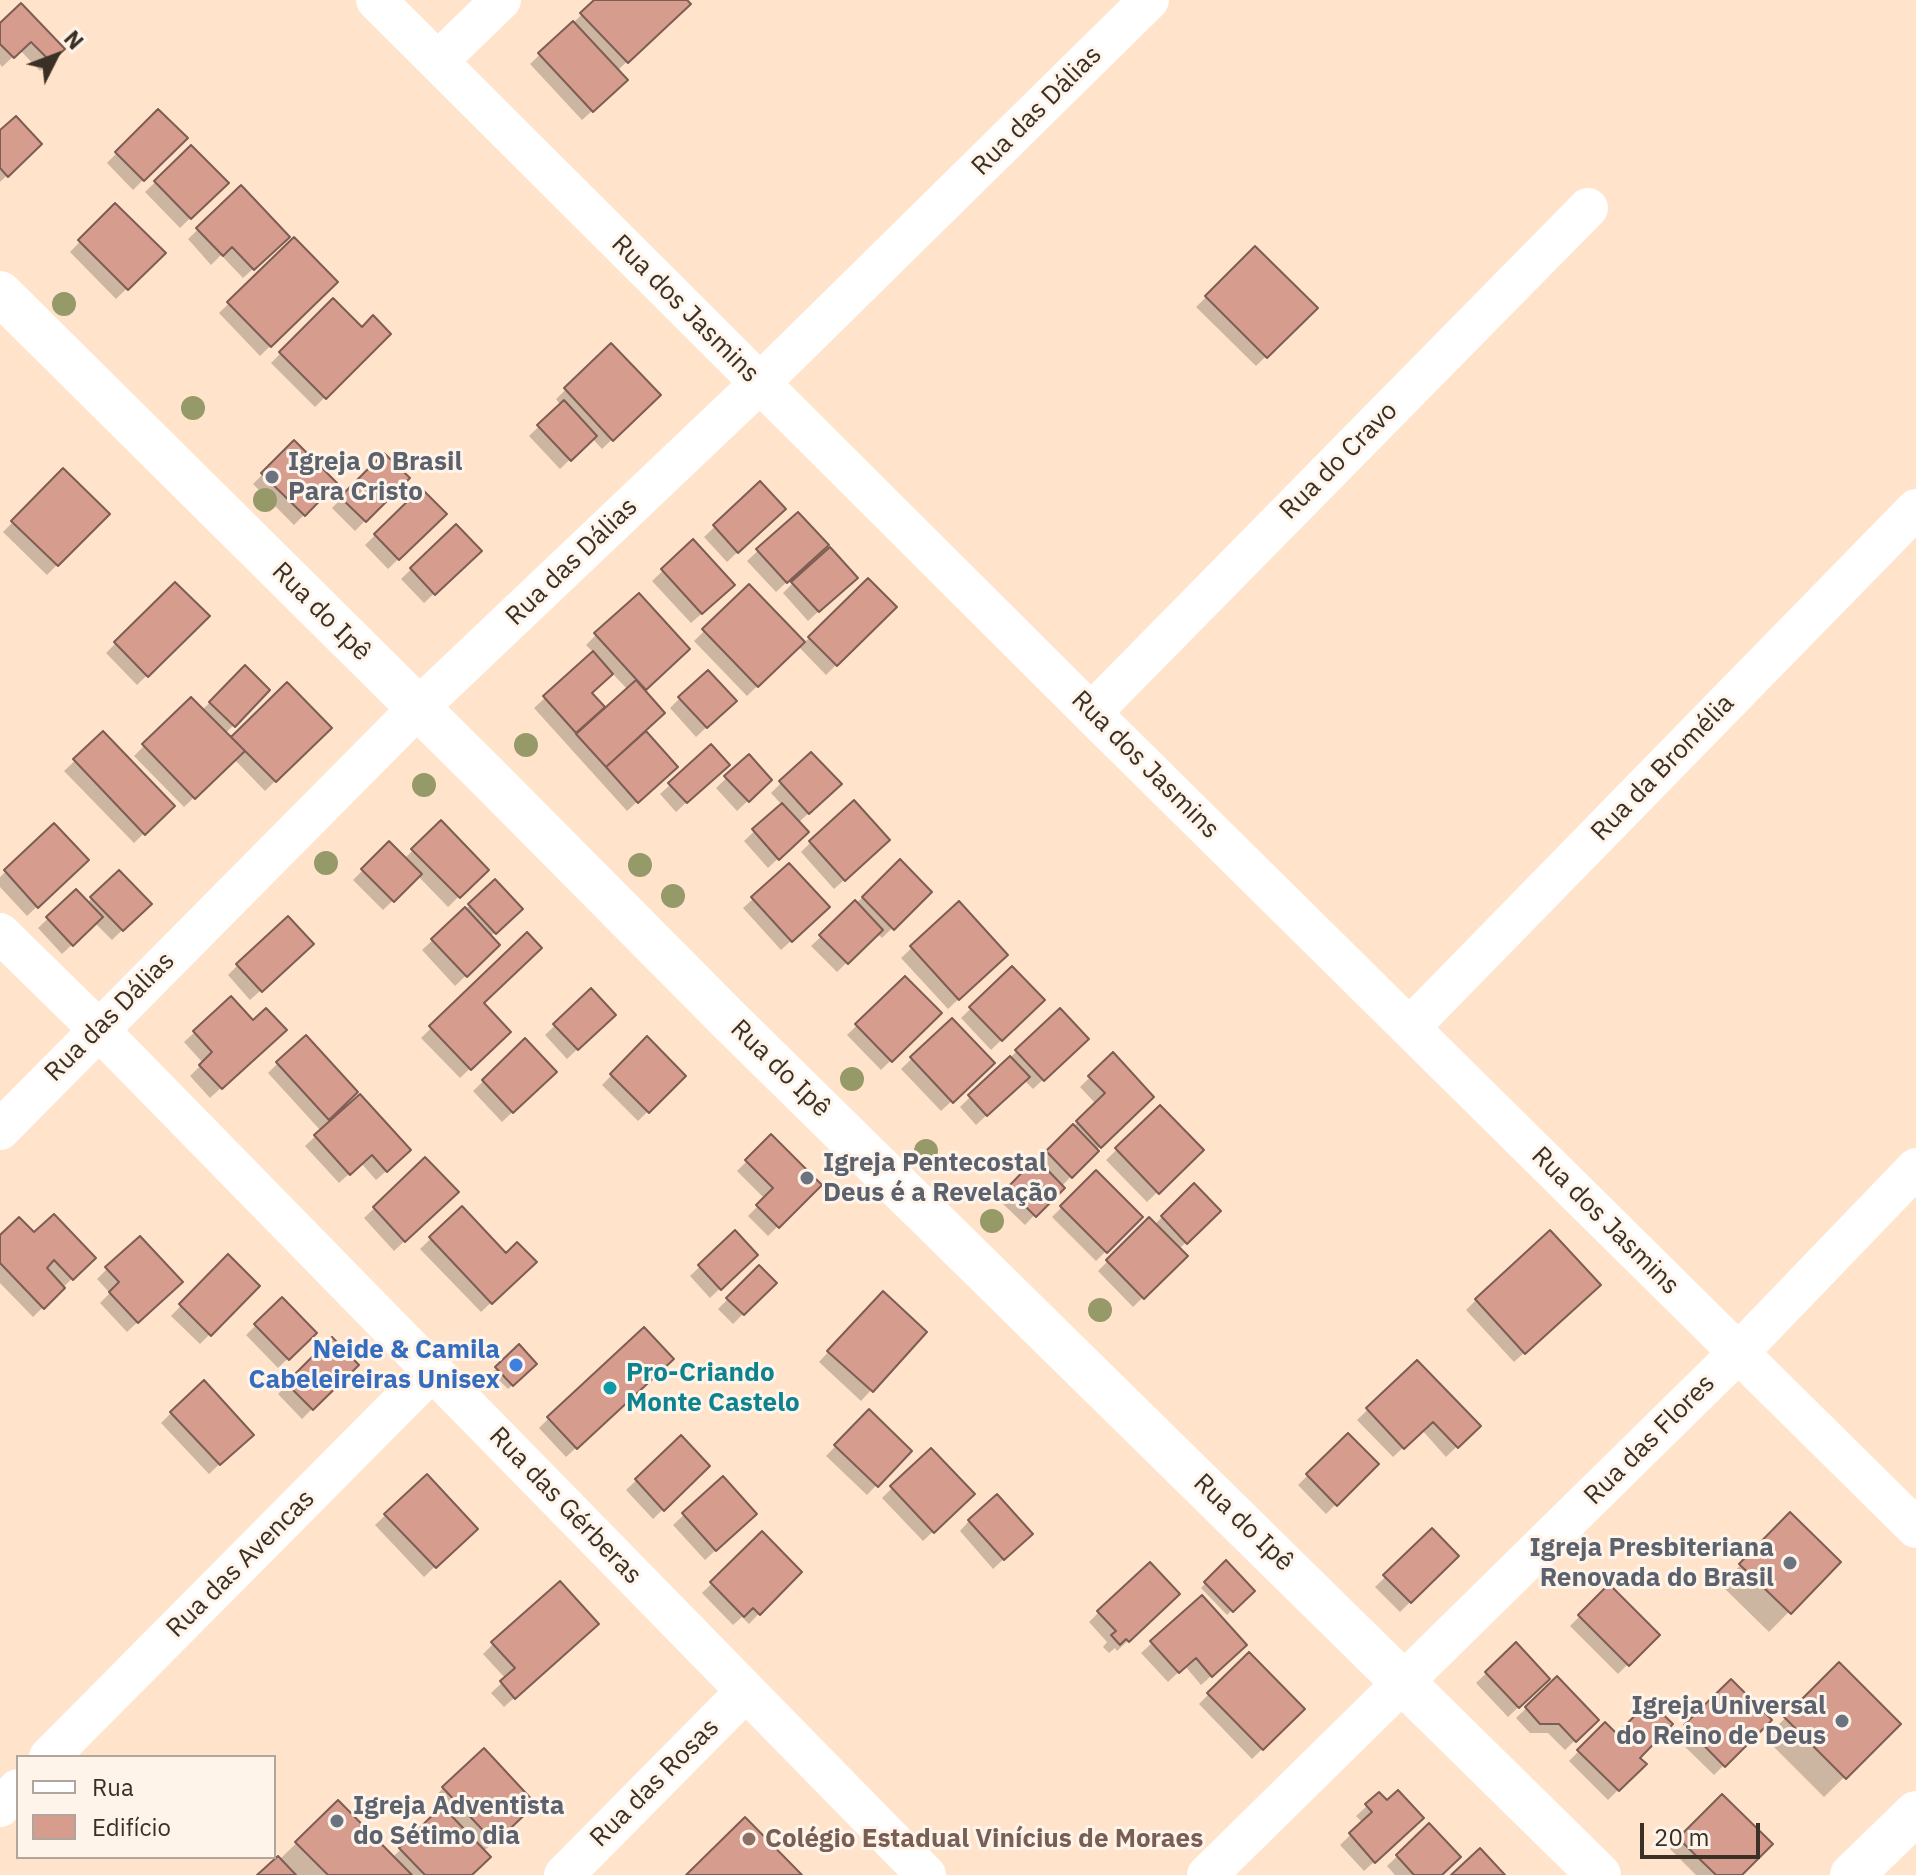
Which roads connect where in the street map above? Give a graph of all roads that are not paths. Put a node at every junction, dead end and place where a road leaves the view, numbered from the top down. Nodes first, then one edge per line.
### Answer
1 (376, 0) edge
2 (501, 0) edge
3 (1149, 0) edge
4 (438, 61) junction
5 (1588, 208) dead end
6 (0, 293) edge
7 (759, 384) junction
8 (1916, 509) edge
9 (418, 708) junction
10 (1091, 713) junction
11 (0, 933) edge
12 (1410, 1027) junction
13 (98, 1029) junction
14 (0, 1130) edge
15 (1916, 1168) edge
16 (1738, 1353) junction
17 (433, 1370) junction
18 (1916, 1528) edge
19 (1404, 1681) junction
20 (745, 1692) junction
21 (51, 1755) edge
22 (16, 1791) edge
23 (0, 1807) edge
24 (1916, 1813) edge
25 (564, 1875) edge
26 (926, 1875) edge
27 (1207, 1875) edge
28 (1599, 1875) edge
29 (1852, 1875) edge

1 - 4 street, Rua dos Jasmins
2 - 4 street
3 - 7 street, Rua das Dálias
4 - 7 street, Rua dos Jasmins
5 - 10 street, Rua do Cravo
6 - 9 street, Rua do Ipê
7 - 9 street, Rua das Dálias
7 - 10 street, Rua dos Jasmins
8 - 12 street, Rua da Bromélia
9 - 13 street, Rua das Dálias
9 - 19 street, Rua do Ipê
10 - 12 street, Rua dos Jasmins
11 - 13 street, Rua das Gérberas
12 - 16 street, Rua dos Jasmins
13 - 14 street, Rua das Dálias
13 - 17 street, Rua das Gérberas
15 - 16 street, Rua das Flores
16 - 18 street, Rua dos Jasmins
16 - 19 street, Rua das Flores
17 - 20 street, Rua das Gérberas
17 - 21 street, Rua das Avencas
19 - 27 street, Rua das Flores
19 - 28 street, Rua do Ipê
20 - 25 street, Rua das Rosas
20 - 26 street, Rua das Gérberas
22 - 23 street
24 - 29 street

